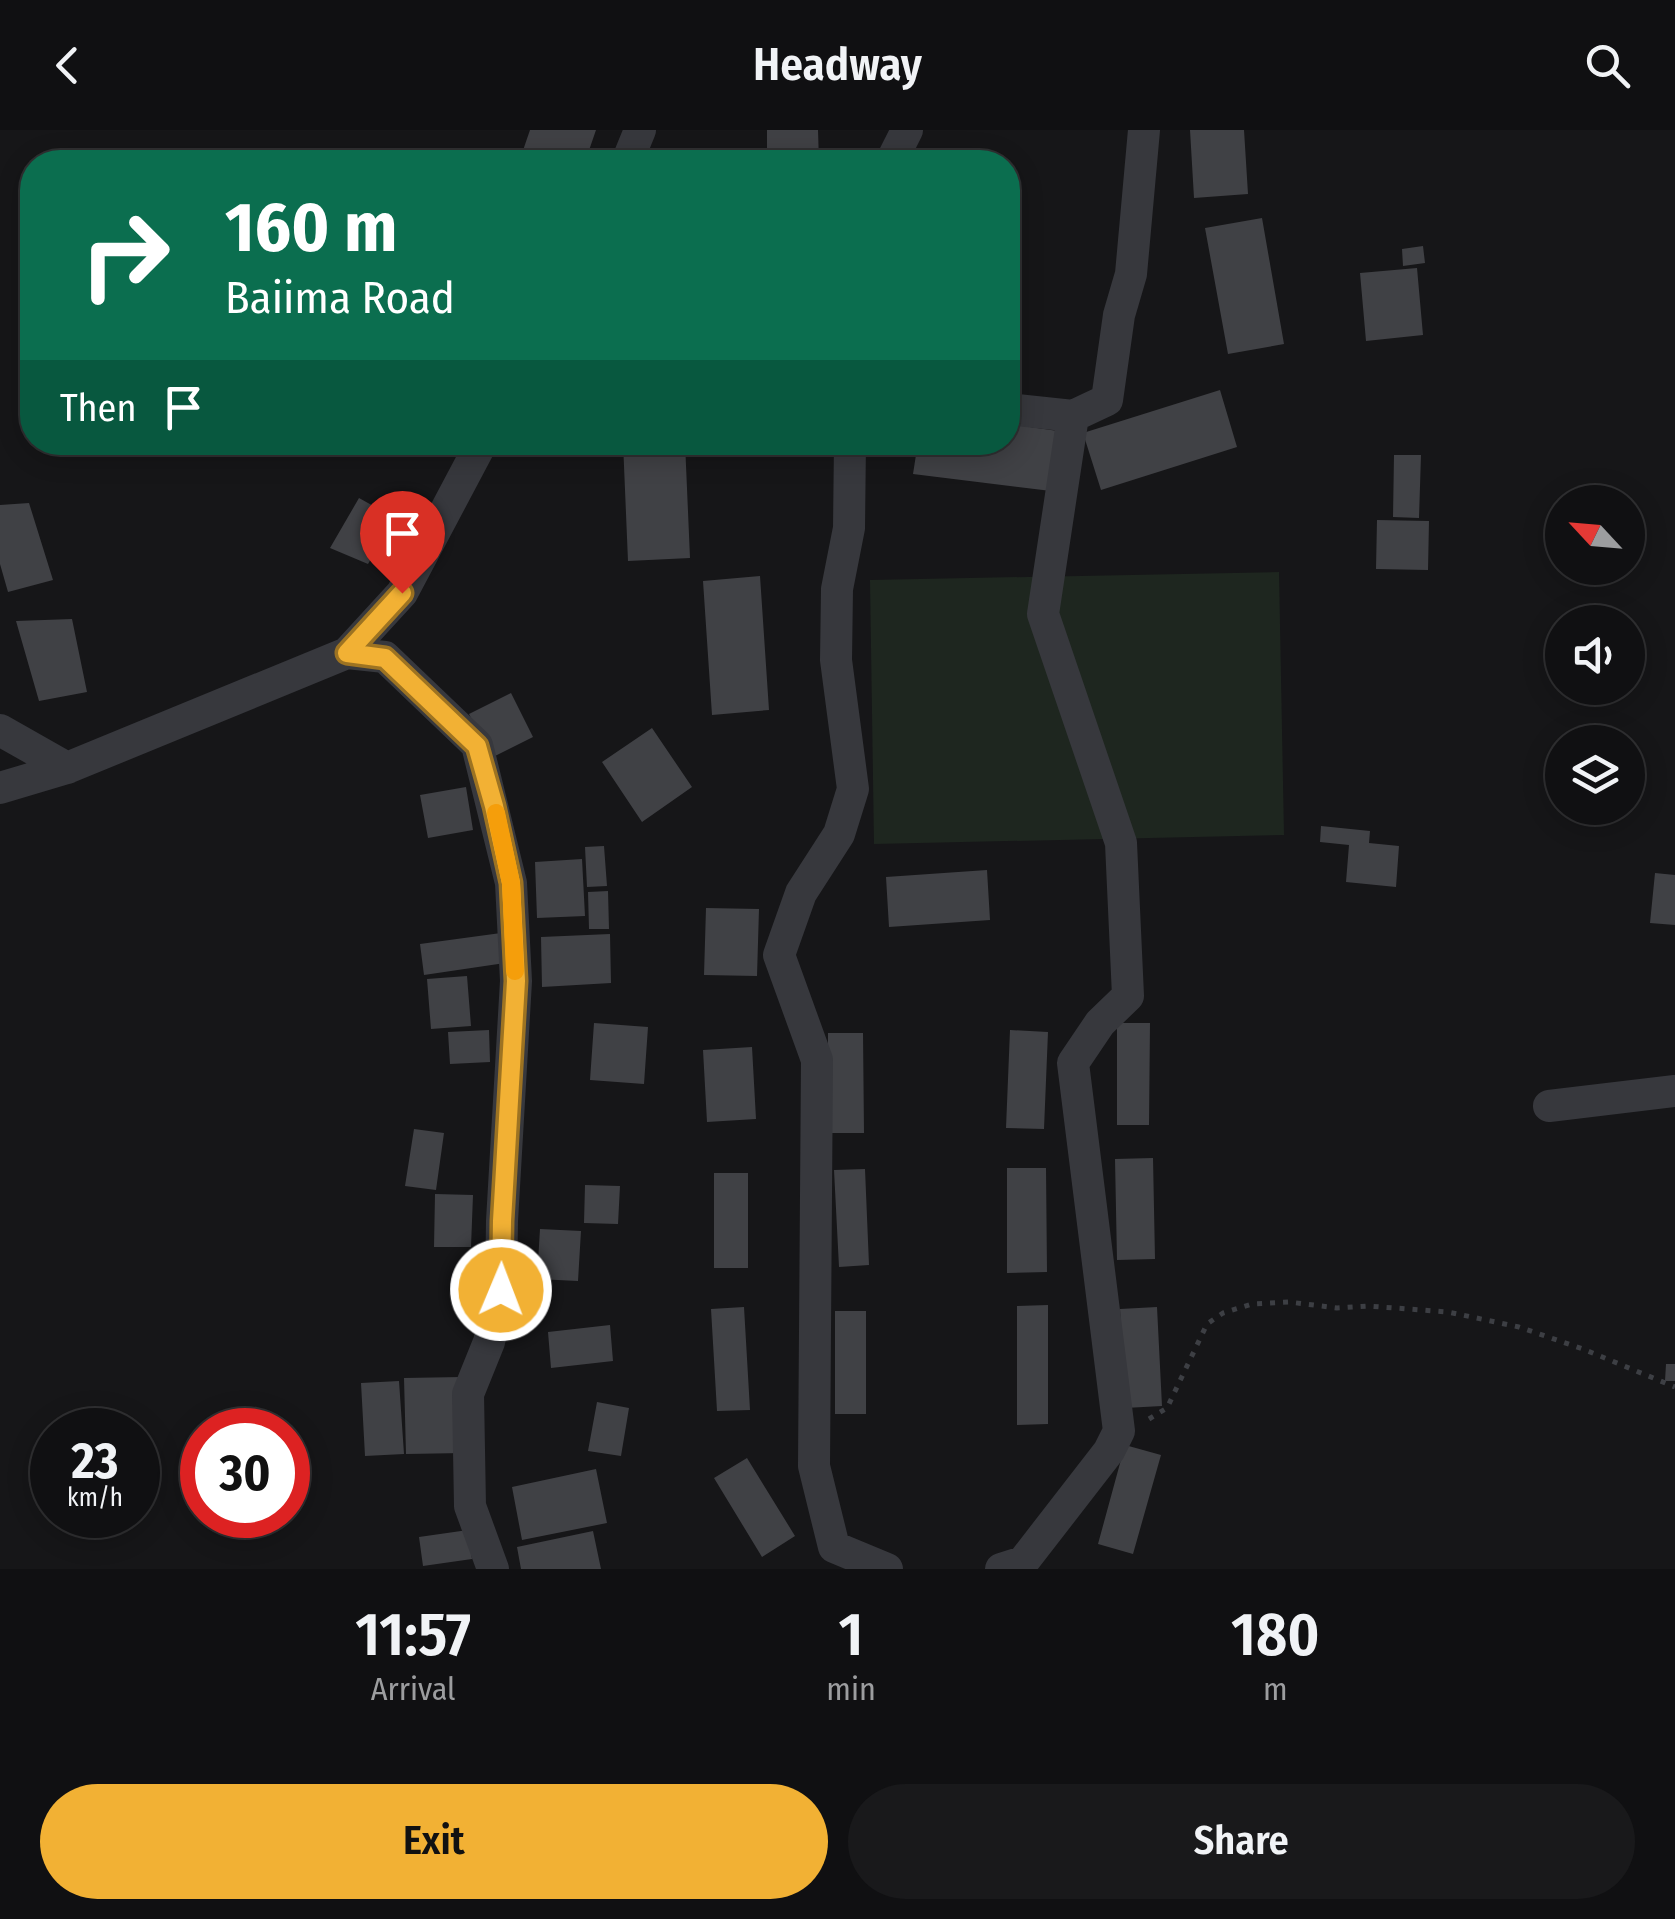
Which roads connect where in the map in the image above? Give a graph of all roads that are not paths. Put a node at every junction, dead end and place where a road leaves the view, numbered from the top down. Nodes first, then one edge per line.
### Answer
1 (1144, 130) edge
2 (1020, 410) edge
3 (1073, 416) junction
4 (475, 455) edge
5 (850, 455) edge
6 (347, 653) junction
7 (0, 730) edge
8 (67, 768) junction
9 (0, 788) edge
10 (1675, 1091) edge
11 (1549, 1106) dead end
12 (492, 1569) edge
13 (886, 1569) edge
14 (1000, 1569) edge

1 - 3 street
2 - 3 street
3 - 14 street
4 - 6 street
5 - 13 street
6 - 8 street
6 - 12 street
7 - 8 street
8 - 9 street
10 - 11 street

